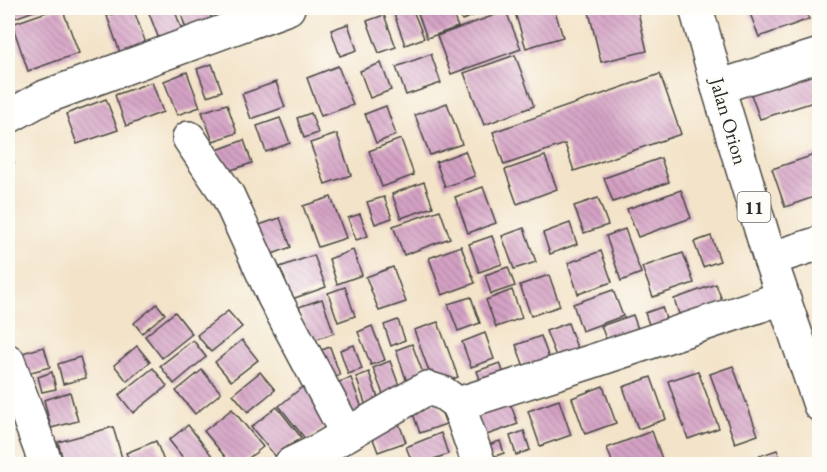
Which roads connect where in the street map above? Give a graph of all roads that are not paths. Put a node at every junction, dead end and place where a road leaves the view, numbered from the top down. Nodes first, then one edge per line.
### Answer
1 (288, 8) edge
2 (696, 8) edge
3 (819, 55) edge
4 (718, 87) junction
5 (8, 117) edge
6 (189, 138) dead end
7 (819, 243) edge
8 (770, 259) junction
9 (782, 297) junction
10 (8, 361) edge
11 (458, 404) junction
12 (819, 405) edge
13 (347, 434) junction
14 (46, 465) edge
15 (291, 465) edge
16 (479, 465) edge

1 - 5 main road
2 - 4 main road, Jalan Orion / 11
3 - 4 main road
4 - 8 main road, Jalan Orion / 11
6 - 13 main road
7 - 8 main road
8 - 9 main road, Jalan Orion / 11
9 - 11 main road
9 - 12 main road, Jalan Orion / 11
10 - 14 main road
11 - 13 main road
11 - 16 main road
13 - 15 main road

